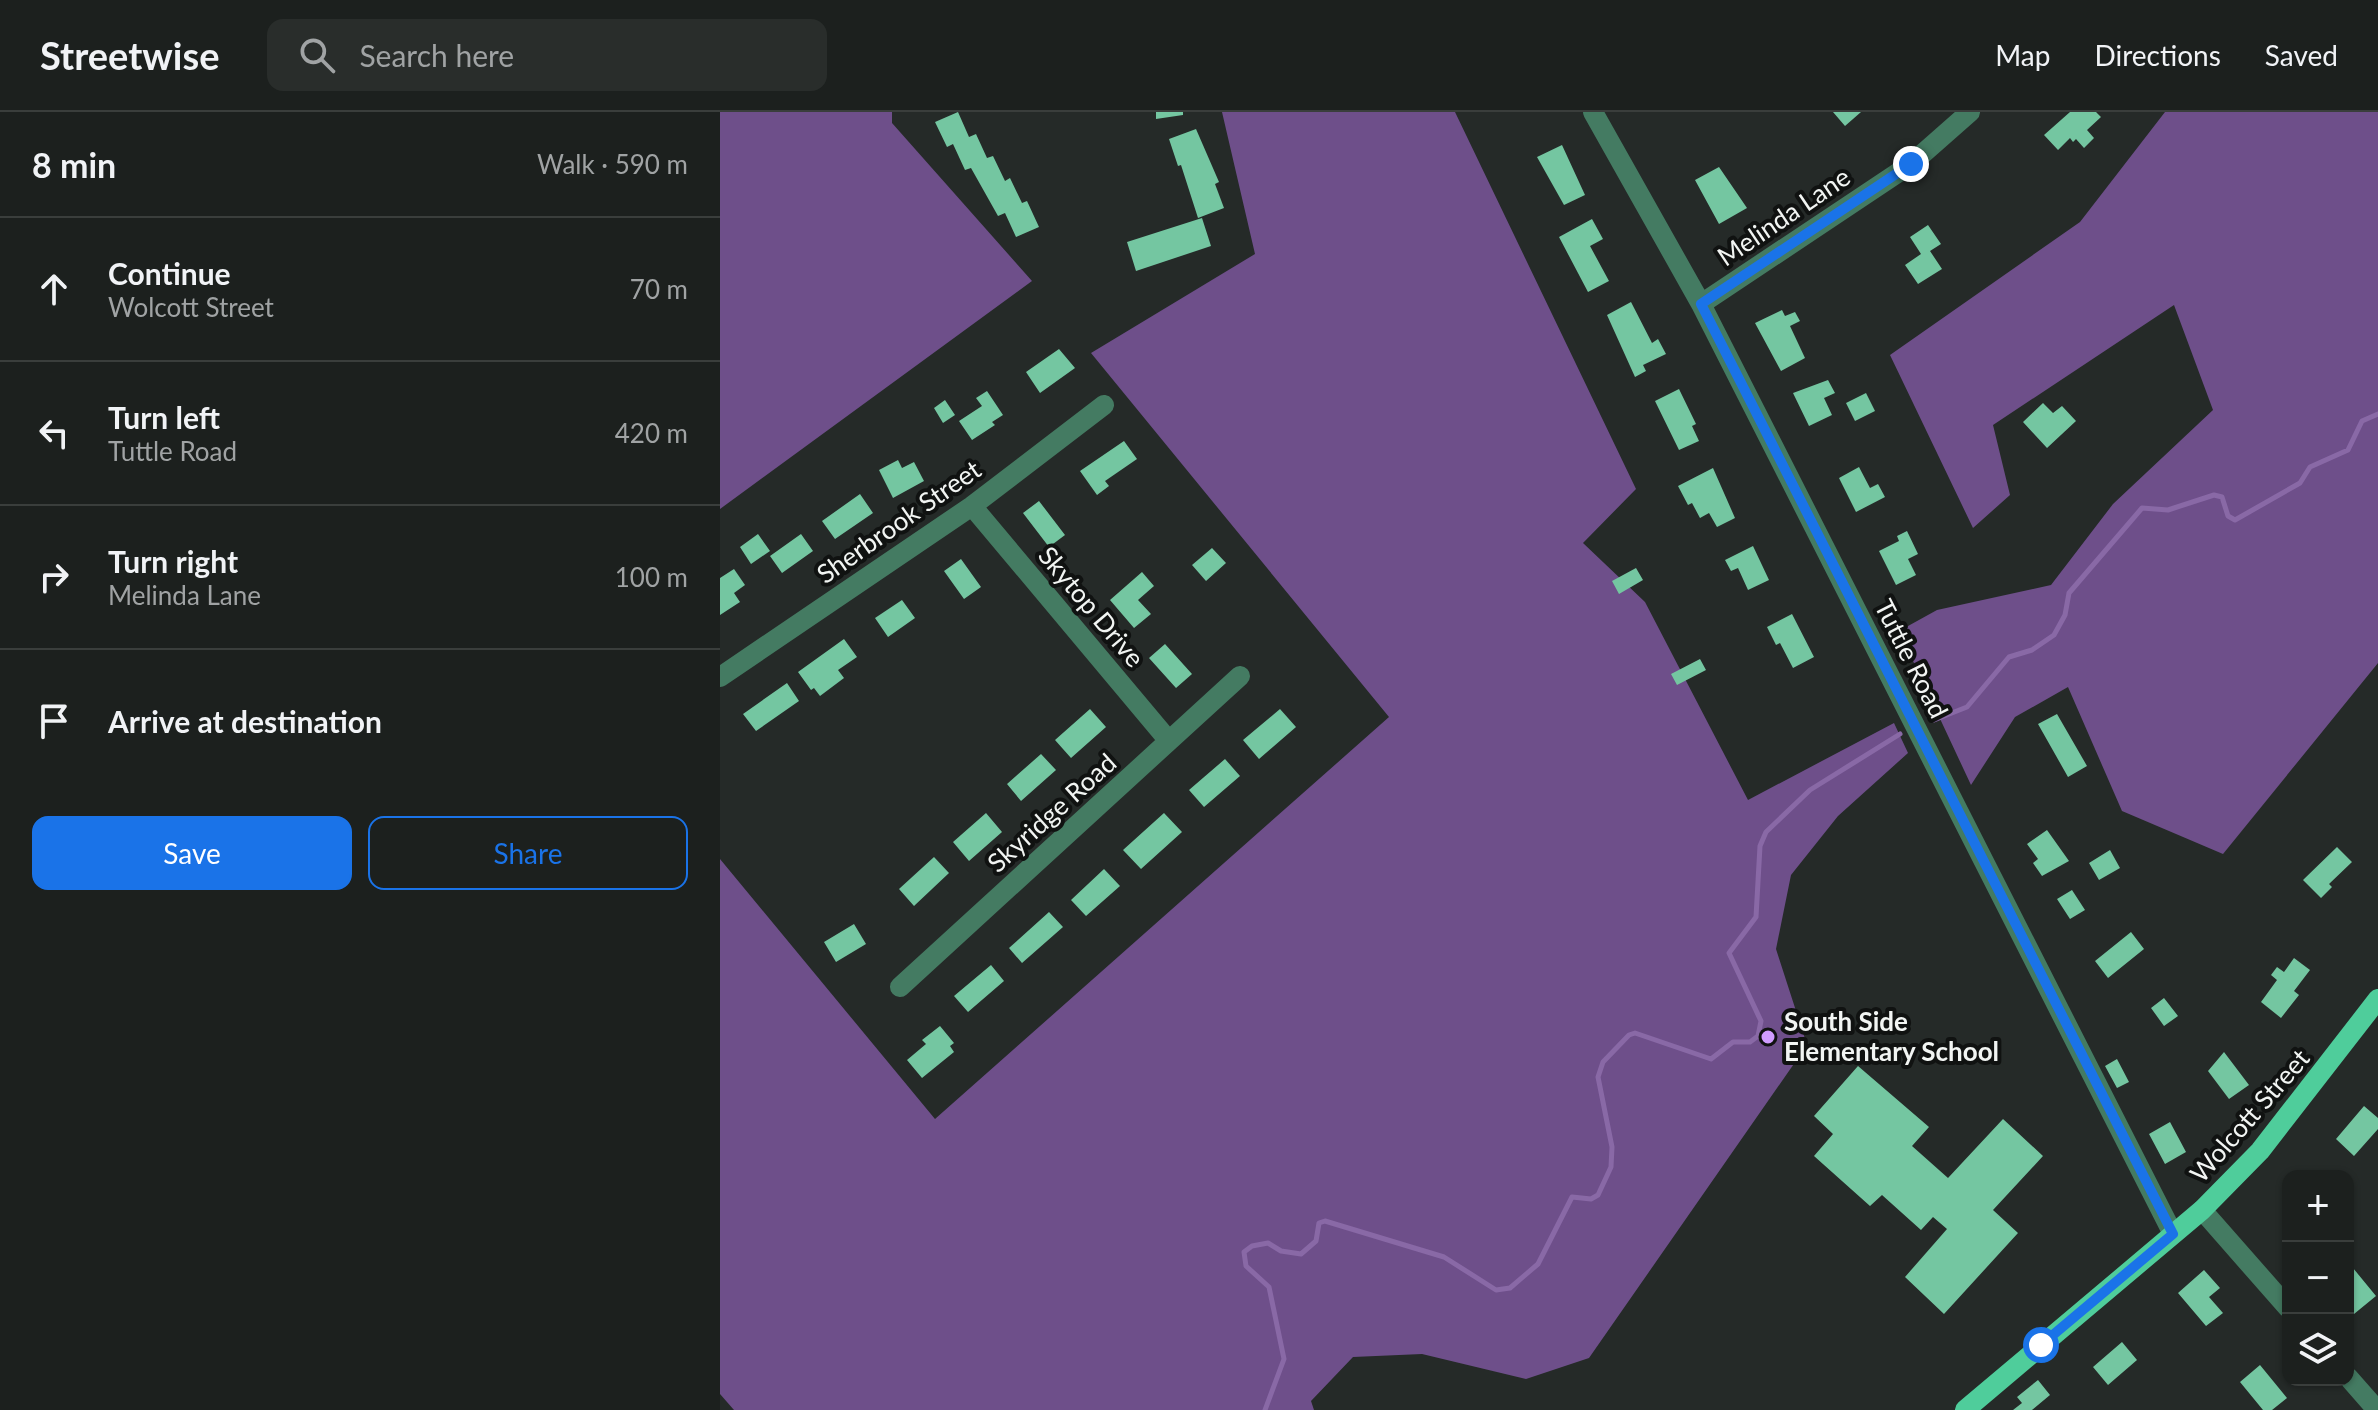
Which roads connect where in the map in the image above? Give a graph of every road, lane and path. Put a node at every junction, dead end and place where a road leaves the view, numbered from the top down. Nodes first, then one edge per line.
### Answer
1 (1593, 112) edge
2 (1970, 112) edge
3 (1701, 304) junction
4 (1104, 405) dead end
5 (972, 506) junction
6 (1240, 676) dead end
7 (720, 677) edge
8 (1169, 741) junction
9 (900, 987) dead end
10 (2378, 999) edge
11 (2202, 1210) junction
12 (2173, 1234) junction
13 (2282, 1301) edge
14 (2354, 1384) edge
15 (1965, 1410) edge
16 (2377, 1410) edge

1 - 3 street, Tuttle Road
2 - 3 street, Melinda Lane
3 - 12 street, Tuttle Road
4 - 5 street, Sherbrook Street
5 - 7 street, Sherbrook Street
5 - 8 street, Skytop Drive
6 - 8 street, Skyridge Road
8 - 9 street, Skyridge Road
10 - 11 main road, Wolcott Street
11 - 12 main road, Wolcott Street
11 - 13 street
12 - 15 main road, Wolcott Street
14 - 16 street

